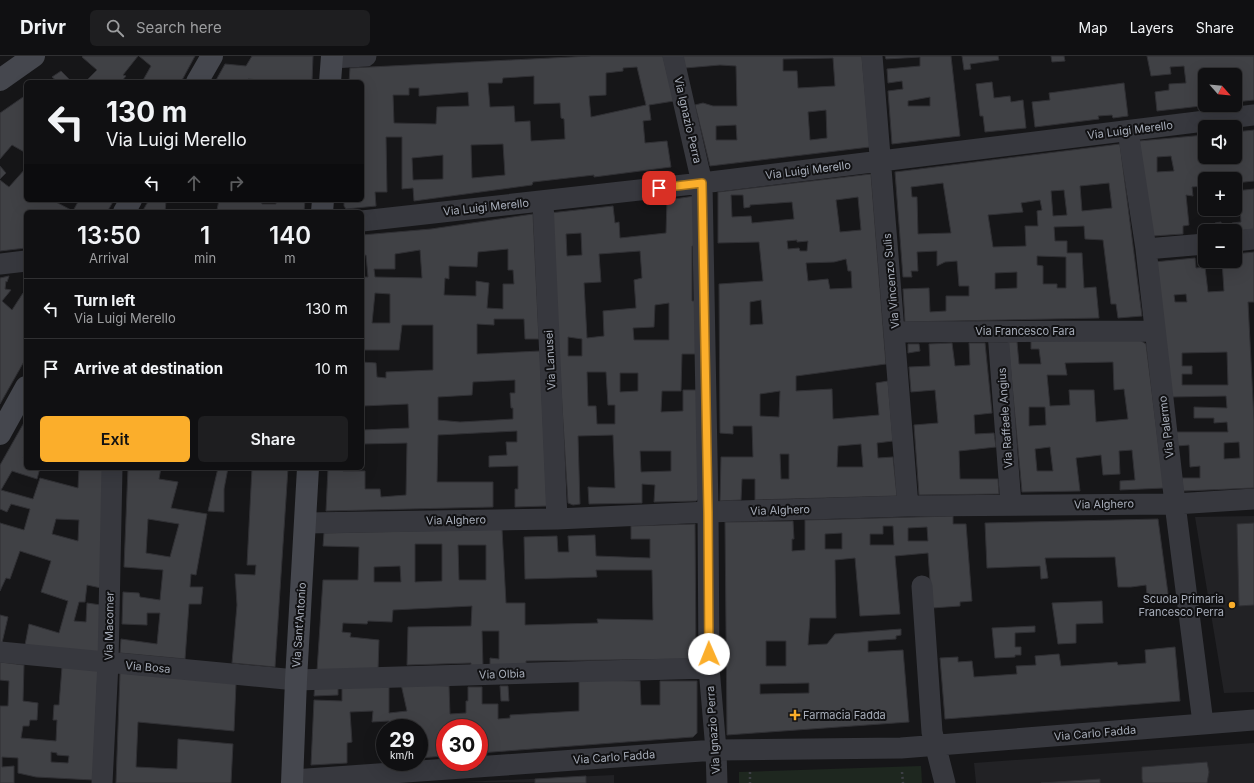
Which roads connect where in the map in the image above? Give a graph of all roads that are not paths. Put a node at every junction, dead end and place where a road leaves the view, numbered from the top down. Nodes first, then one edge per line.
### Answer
1 (34, 56) edge
2 (212, 56) edge
3 (366, 56) edge
4 (673, 56) edge
5 (872, 56) edge
6 (332, 57) edge
7 (0, 80) edge
8 (198, 80) edge
9 (330, 80) edge
10 (1254, 115) edge
11 (1128, 131) junction
12 (881, 161) junction
13 (702, 183) junction
14 (543, 201) junction
15 (364, 222) edge
16 (1254, 239) edge
17 (1242, 240) edge
18 (1198, 245) edge
19 (1146, 249) junction
20 (24, 261) edge
21 (0, 264) edge
22 (1154, 331) junction
23 (895, 332) junction
24 (998, 332) junction
25 (24, 391) edge
26 (0, 434) edge
27 (112, 470) edge
28 (308, 470) edge
29 (1254, 499) edge
30 (1175, 504) junction
31 (1011, 505) junction
32 (908, 506) junction
33 (708, 512) junction
34 (557, 518) junction
35 (306, 523) junction
36 (922, 586) dead end
37 (0, 652) edge
38 (108, 663) junction
39 (709, 668) junction
40 (296, 680) junction
41 (1254, 720) edge
42 (1203, 723) junction
43 (936, 746) junction
44 (716, 750) junction
45 (292, 781) edge
46 (102, 783) edge
47 (717, 783) edge
48 (945, 783) edge

1 - 7 street
2 - 8 street
3 - 6 street
4 - 13 street, Via Ignazio Perra
5 - 12 street, Via Vincenzo Sulis
6 - 9 street
10 - 11 street, Via Luigi Merello
11 - 12 street, Via Luigi Merello
11 - 19 street, Via Palermo
12 - 13 street, Via Luigi Merello
12 - 23 street, Via Vincenzo Sulis
13 - 14 street, Via Luigi Merello
13 - 33 street, Via Ignazio Perra
14 - 15 street, Via Luigi Merello
14 - 34 street, Via Lanusei
16 - 17 street
18 - 19 street
19 - 22 street, Via Palermo
20 - 21 street
22 - 24 street, Via Francesco Fara
22 - 30 street, Via Palermo
23 - 24 street, Via Francesco Fara
23 - 32 street, Via Vincenzo Sulis
24 - 31 street, Via Raffaele Angius
25 - 26 street
27 - 38 street, Via Macomer
28 - 35 street, Via Sant'Antonio
29 - 30 street, Via Alghero
30 - 31 street, Via Alghero
30 - 42 street, Via Palermo
31 - 32 street, Via Alghero
32 - 33 street, Via Alghero
33 - 34 street, Via Alghero
33 - 39 street, Via Ignazio Perra
34 - 35 street, Via Alghero
35 - 40 street, Via Sant'Antonio
36 - 43 street
37 - 38 street, Via Bosa
38 - 40 street, Via Bosa
38 - 46 street, Via Macomer
39 - 40 street, Via Olbia
39 - 44 street, Via Ignazio Perra
40 - 45 street, Via Sant'Antonio
41 - 42 street, Via Carlo Fadda
42 - 43 street, Via Carlo Fadda
43 - 44 street, Via Carlo Fadda
43 - 48 street
44 - 45 street, Via Carlo Fadda
44 - 47 street, Via Ignazio Perra

